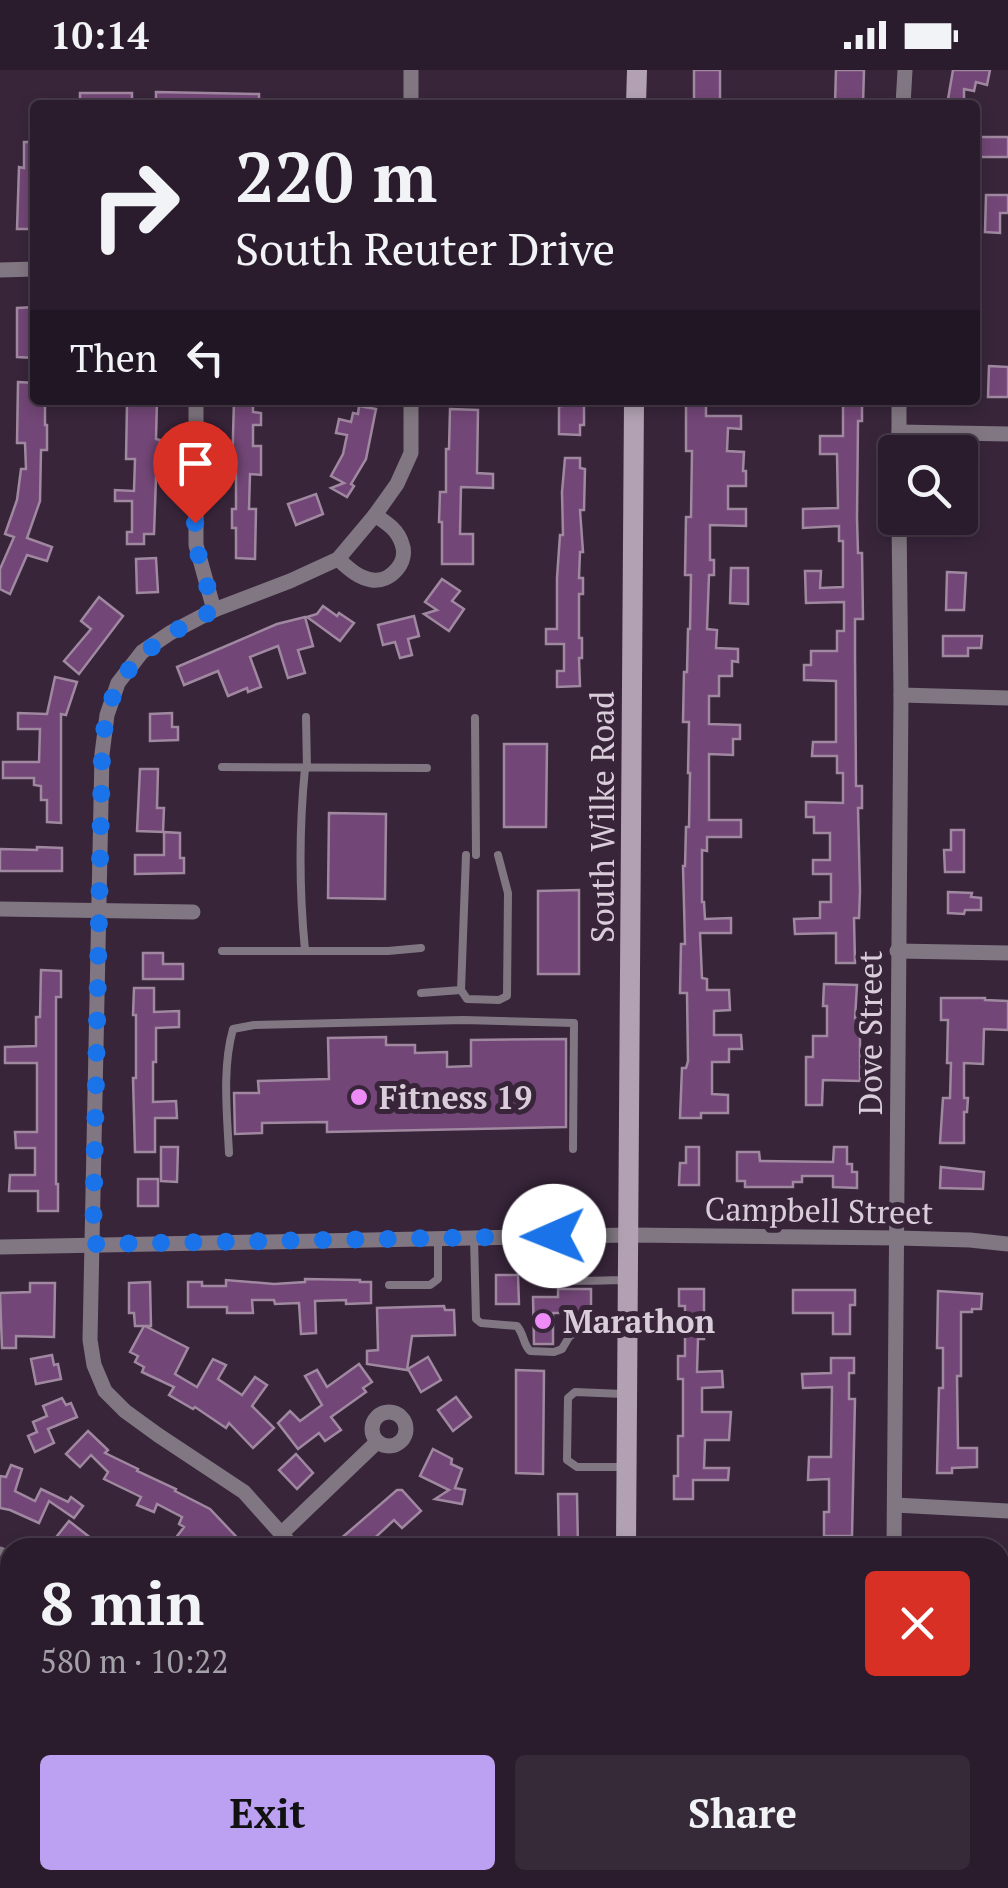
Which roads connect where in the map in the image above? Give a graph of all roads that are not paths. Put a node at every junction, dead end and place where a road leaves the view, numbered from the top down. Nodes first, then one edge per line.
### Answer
1 (411, 70) edge
2 (636, 70) edge
3 (905, 70) edge
4 (411, 100) edge
5 (636, 100) edge
6 (903, 100) edge
7 (0, 270) edge
8 (30, 270) edge
9 (196, 405) edge
10 (410, 405) edge
11 (634, 405) edge
12 (899, 405) edge
13 (899, 432) joint
14 (1008, 434) edge
15 (375, 515) junction
16 (900, 535) edge
17 (338, 559) junction
18 (214, 610) junction
19 (901, 694) junction
20 (1008, 698) edge
21 (306, 718) dead end
22 (475, 718) dead end
23 (222, 767) dead end
24 (306, 768) junction
25 (427, 768) dead end
26 (498, 855) dead end
27 (0, 910) edge
28 (99, 910) junction
29 (193, 912) dead end
30 (421, 948) dead end
31 (305, 950) junction
32 (222, 951) dead end
33 (897, 951) junction
34 (1008, 953) edge
35 (462, 990) junction
36 (421, 993) dead end
37 (574, 1149) dead end
38 (229, 1153) dead end
39 (630, 1235) junction
40 (578, 1236) junction
41 (530, 1237) junction
42 (438, 1238) junction
43 (474, 1238) junction
44 (898, 1238) junction
45 (93, 1244) junction
46 (1008, 1244) edge
47 (0, 1247) edge
48 (580, 1280) junction
49 (629, 1280) junction
50 (389, 1285) dead end
51 (629, 1330) junction
52 (628, 1394) junction
53 (378, 1442) dead end
54 (627, 1467) junction
55 (894, 1505) junction
56 (1008, 1511) edge
57 (282, 1534) junction
58 (285, 1538) edge
59 (626, 1538) edge
60 (894, 1538) edge

1 - 4 street
2 - 5 main road
3 - 6 street
7 - 8 street
9 - 18 street
10 - 15 street
11 - 39 main road, South Wilke Road
12 - 13 street
13 - 14 street
15 - 17 street
15 - 17 street
16 - 19 street, Dove Street
17 - 18 street
18 - 28 street
19 - 20 street
19 - 33 street, Dove Street
21 - 24 lane
22 - 35 lane
23 - 24 lane
24 - 25 lane
24 - 31 lane
26 - 35 lane
27 - 28 street
28 - 29 street
28 - 45 street
30 - 31 lane
31 - 32 lane
33 - 34 street
33 - 44 street, Dove Street
35 - 36 lane
37 - 38 lane
39 - 40 street, Campbell Street
39 - 44 street, Campbell Street
39 - 49 main road, South Wilke Road
40 - 41 street, Campbell Street
40 - 48 lane
41 - 43 street, Campbell Street
41 - 48 lane
42 - 43 street, Campbell Street
42 - 45 street, Campbell Street
42 - 50 lane
43 - 51 lane
44 - 46 street, Campbell Street
44 - 55 street, Dove Street
45 - 47 street, Campbell Street
45 - 57 street
48 - 49 lane
49 - 51 main road, South Wilke Road
51 - 52 main road, South Wilke Road
52 - 54 main road, South Wilke Road
52 - 54 lane
53 - 57 street
54 - 59 main road, South Wilke Road
55 - 56 street
55 - 60 street, Dove Street
57 - 58 street

